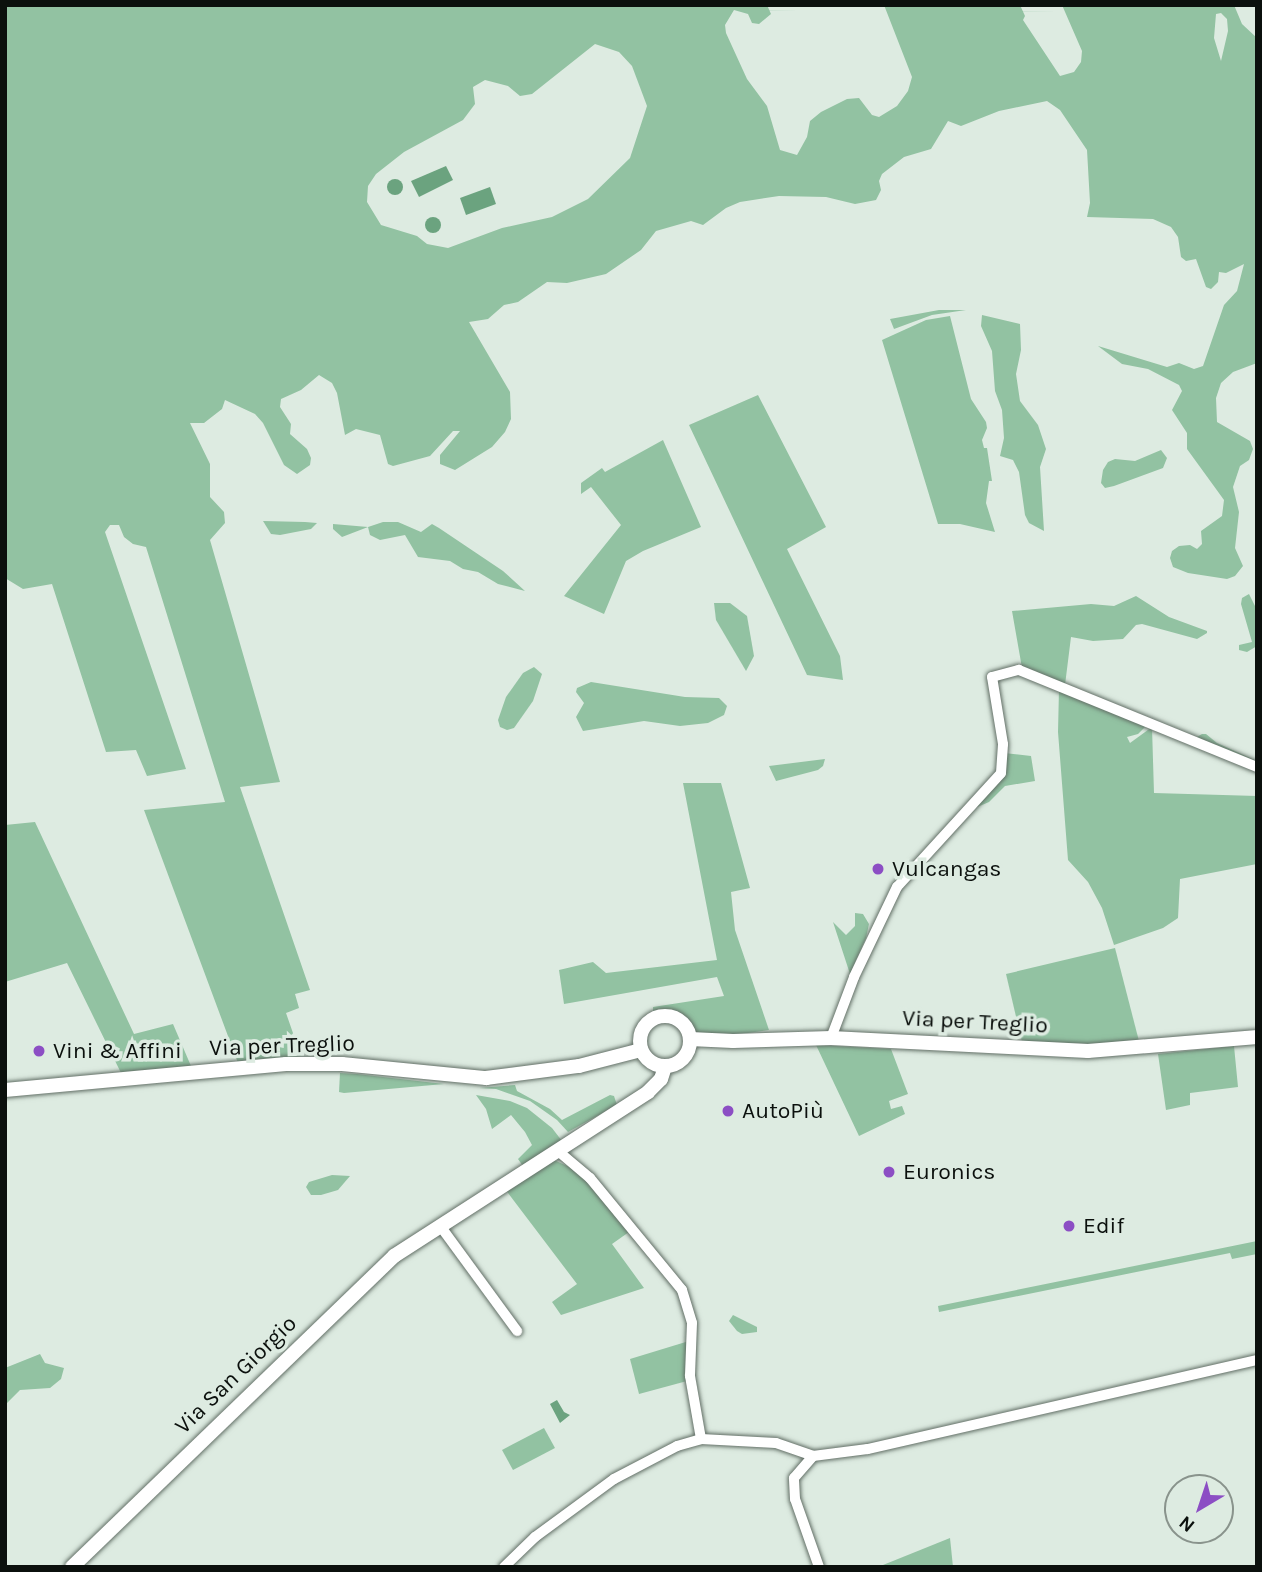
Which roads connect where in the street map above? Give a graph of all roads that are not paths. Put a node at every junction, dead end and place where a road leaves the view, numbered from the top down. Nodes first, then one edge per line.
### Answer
1 (1257, 767) edge
2 (1257, 1037) edge
3 (831, 1038) junction
4 (690, 1039) junction
5 (641, 1050) junction
6 (665, 1067) junction
7 (5, 1090) edge
8 (558, 1151) junction
9 (441, 1227) junction
10 (517, 1331) dead end
11 (1257, 1360) edge
12 (701, 1439) junction
13 (813, 1456) junction
14 (72, 1567) edge
15 (504, 1567) edge
16 (819, 1567) edge

1 - 3 street
2 - 3 main road, Via per Treglio
3 - 4 main road, Via per Treglio
4 - 5 main road
4 - 6 main road
5 - 6 main road
5 - 7 main road, Via per Treglio
6 - 8 main road, Via San Giorgio
8 - 9 main road, Via San Giorgio
8 - 12 street
9 - 10 street
9 - 14 main road, Via San Giorgio
11 - 13 street
12 - 13 street
12 - 15 street
13 - 16 street

